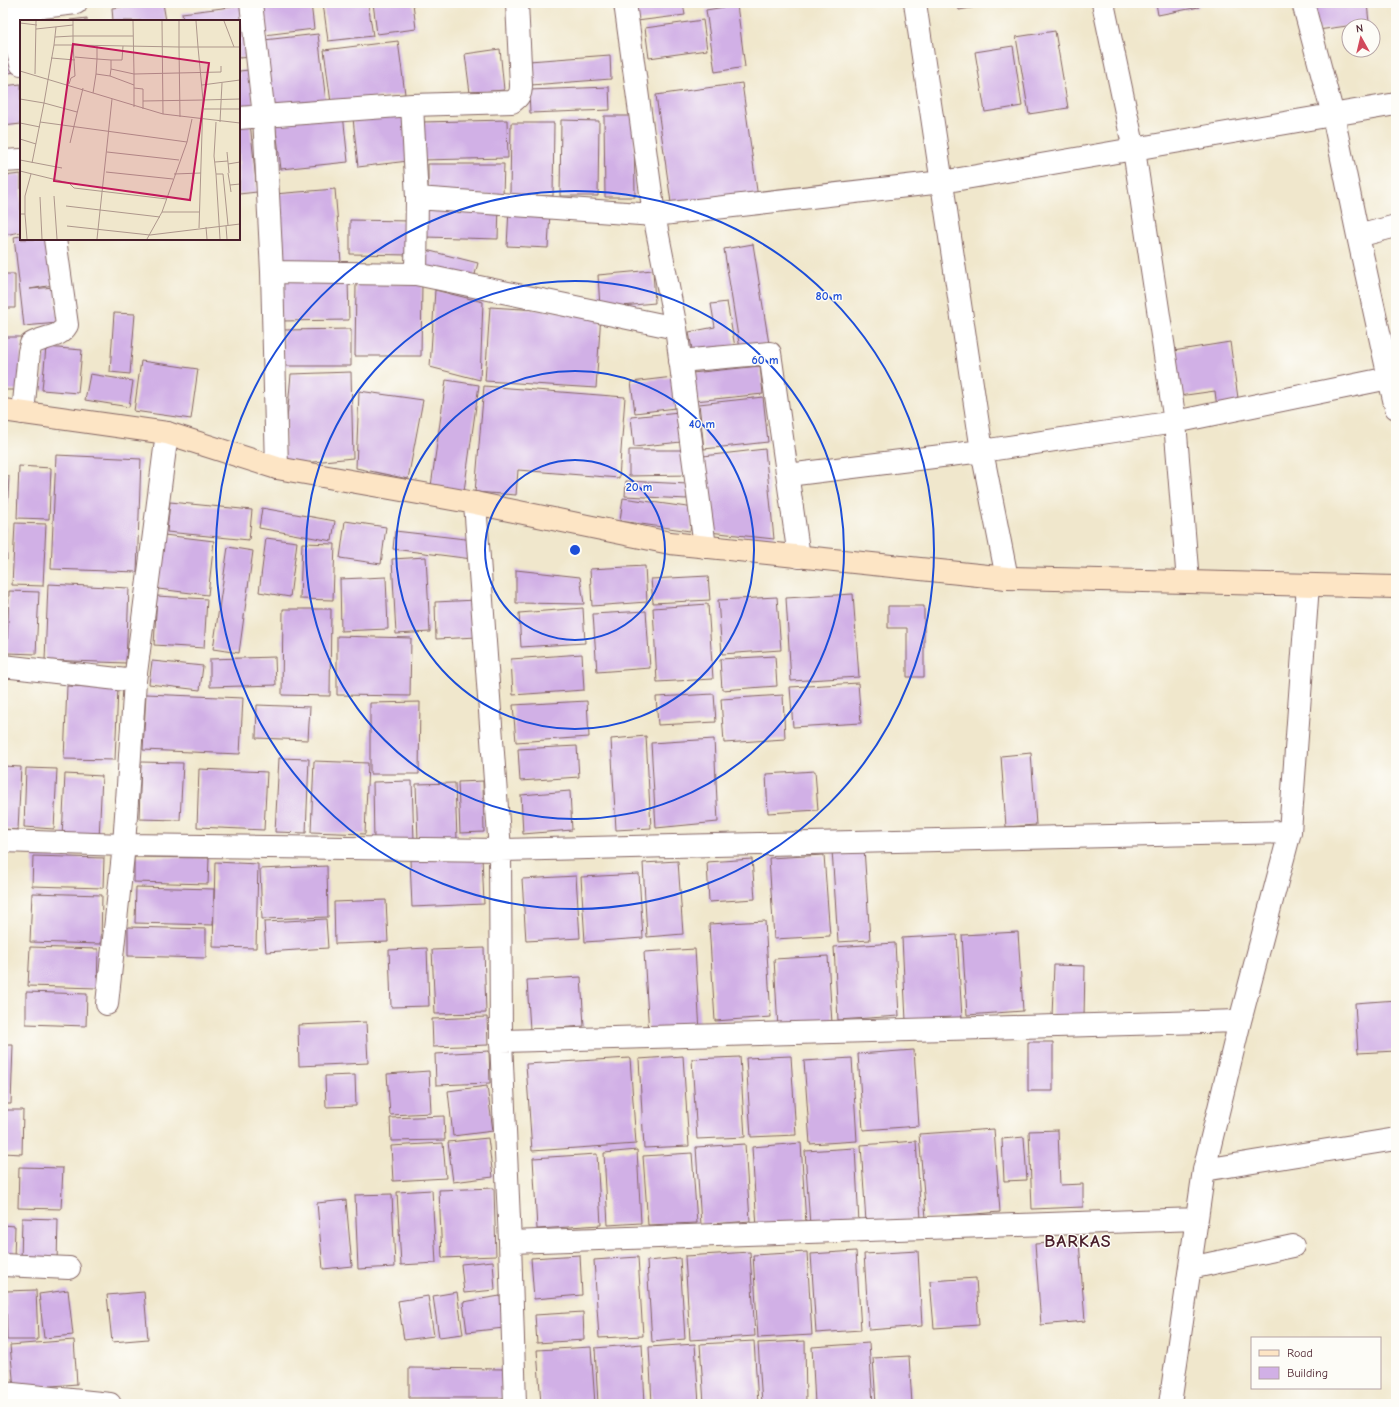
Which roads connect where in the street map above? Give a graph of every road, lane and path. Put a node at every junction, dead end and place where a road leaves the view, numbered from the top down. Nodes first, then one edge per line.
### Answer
1 (76, 3) edge
2 (251, 3) edge
3 (517, 3) edge
4 (625, 3) edge
5 (915, 3) edge
6 (1103, 3) edge
7 (1303, 3) edge
8 (5, 8) edge
9 (20, 60) edge
10 (1396, 104) edge
11 (412, 105) junction
12 (1333, 115) junction
13 (264, 116) junction
14 (240, 118) edge
15 (1134, 150) junction
16 (20, 160) edge
17 (3, 161) edge
18 (942, 182) junction
19 (417, 198) junction
20 (654, 215) junction
21 (1396, 226) edge
22 (1358, 236) junction
23 (55, 240) edge
24 (272, 272) junction
25 (416, 274) junction
26 (676, 328) junction
27 (680, 361) junction
28 (1393, 377) edge
29 (1396, 408) edge
30 (13, 412) edge
31 (1175, 422) junction
32 (167, 433) junction
33 (982, 451) junction
34 (277, 468) junction
35 (788, 475) junction
36 (475, 503) junction
37 (705, 547) junction
38 (799, 557) junction
39 (1007, 578) junction
40 (1188, 582) junction
41 (1308, 585) junction
42 (1396, 587) edge
43 (3, 666) edge
44 (135, 681) junction
45 (1290, 832) junction
46 (3, 841) edge
47 (124, 845) junction
48 (500, 850) junction
49 (107, 1004) dead end
50 (1240, 1021) junction
51 (501, 1041) junction
52 (1396, 1143) edge
53 (1204, 1170) junction
54 (1197, 1219) junction
55 (510, 1242) junction
56 (1293, 1246) dead end
57 (3, 1265) edge
58 (69, 1268) dead end
59 (1190, 1268) junction
60 (3, 1393) edge
61 (110, 1404) edge
62 (515, 1404) edge
63 (1170, 1404) edge

1 - 8 street
2 - 13 street
3 - 11 street
4 - 20 street
5 - 18 street
6 - 15 street
7 - 12 street
8 - 9 street
10 - 12 street
11 - 13 street
11 - 19 street
12 - 15 street
12 - 22 street
13 - 14 street
13 - 24 street
15 - 18 street
15 - 31 street
16 - 17 street
18 - 20 street
18 - 33 street
19 - 20 street
19 - 25 street
20 - 26 street
21 - 22 street
22 - 28 street
23 - 30 street
24 - 25 street
24 - 34 street
25 - 26 street
26 - 27 street
27 - 35 street
27 - 37 street
28 - 29 street
28 - 31 street
30 - 32 street
31 - 33 street
31 - 40 street
32 - 34 street
32 - 44 street
33 - 35 street
33 - 39 street
34 - 36 street
35 - 38 street
36 - 37 street
36 - 48 street
37 - 38 street
38 - 39 street
39 - 40 street
40 - 41 street
41 - 42 street
41 - 45 street
43 - 44 street
44 - 47 street
45 - 48 street
45 - 50 street
46 - 47 street
47 - 48 street
47 - 49 street
48 - 51 street
50 - 51 street
50 - 53 street
51 - 55 street
52 - 53 street
53 - 54 street
54 - 55 street
54 - 59 street
55 - 62 street
56 - 59 street
57 - 58 street
59 - 63 street
60 - 61 street

